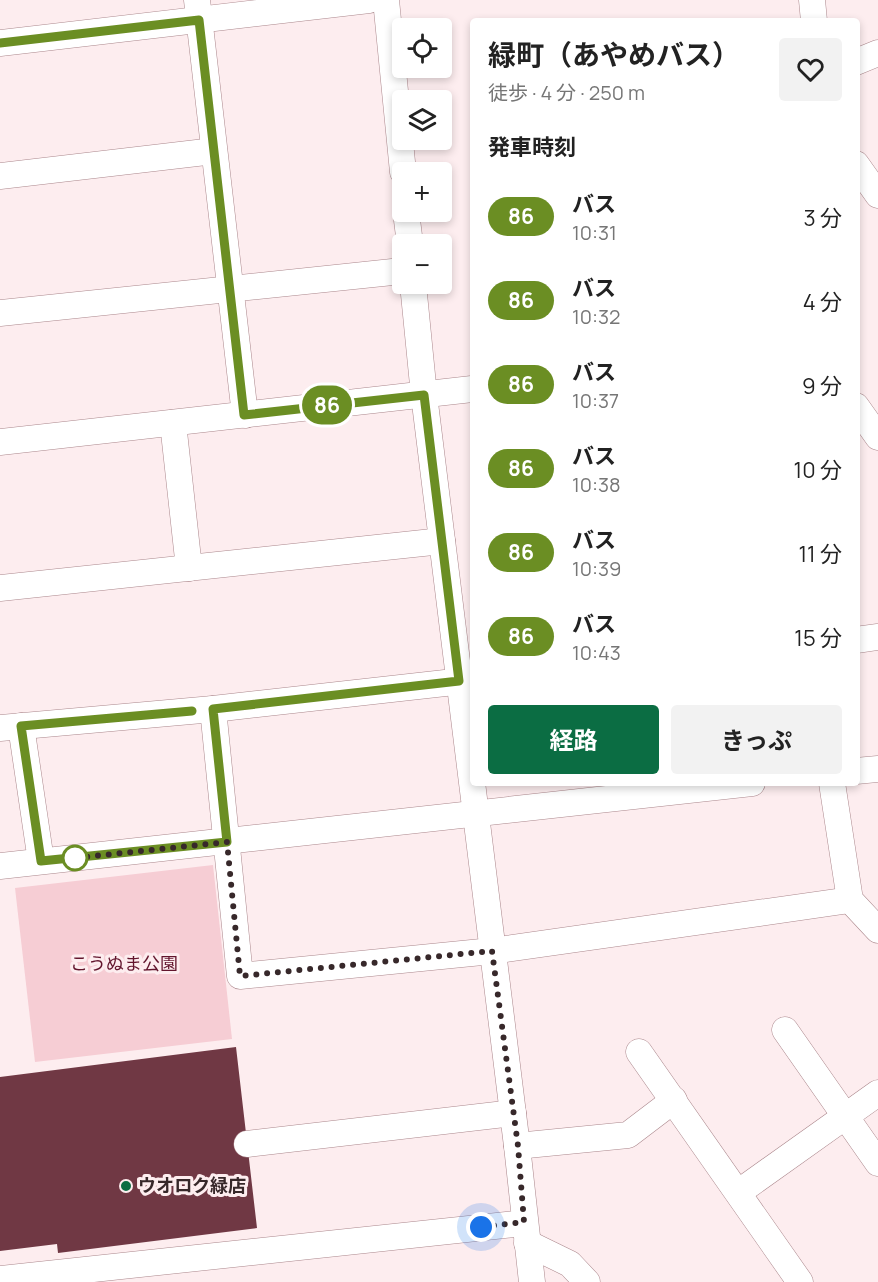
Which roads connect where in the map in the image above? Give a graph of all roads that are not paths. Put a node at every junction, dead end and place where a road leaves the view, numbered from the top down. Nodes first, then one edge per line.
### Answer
1 (369, 0) edge
2 (386, 0) edge
3 (812, 0) edge
4 (198, 10) edge
5 (814, 18) edge
6 (0, 43) edge
7 (878, 53) edge
8 (860, 60) edge
9 (214, 151) junction
10 (402, 162) edge
11 (860, 170) edge
12 (0, 176) edge
13 (878, 195) edge
14 (392, 272) edge
15 (230, 289) junction
16 (414, 294) edge
17 (0, 313) edge
18 (470, 389) edge
19 (424, 395) junction
20 (860, 412) edge
21 (244, 415) junction
22 (173, 423) junction
23 (878, 437) edge
24 (0, 442) edge
25 (442, 541) junction
26 (189, 568) junction
27 (0, 588) edge
28 (878, 637) edge
29 (860, 639) edge
30 (466, 681) edge
31 (213, 709) junction
32 (10, 727) edge
33 (470, 735) edge
34 (878, 769) edge
35 (860, 771) edge
36 (474, 786) edge
37 (698, 786) edge
38 (832, 786) edge
39 (625, 790) edge
40 (476, 815) junction
41 (227, 842) junction
42 (41, 861) junction
43 (0, 866) edge
44 (850, 900) junction
45 (878, 930) edge
46 (492, 951) junction
47 (785, 1030) dead end
48 (639, 1052) dead end
49 (878, 1093) edge
50 (674, 1100) junction
51 (513, 1113) junction
52 (845, 1115) junction
53 (247, 1144) dead end
54 (518, 1146) junction
55 (878, 1163) edge
56 (739, 1192) junction
57 (526, 1233) junction
58 (0, 1279) edge
59 (532, 1282) edge
60 (587, 1282) edge
61 (800, 1282) edge

1 - 4 street
2 - 10 street
3 - 5 street
4 - 6 street
4 - 9 street
7 - 8 street
9 - 12 street
9 - 15 street
11 - 13 street
14 - 15 street
15 - 17 street
15 - 21 street
16 - 19 street
18 - 19 street
19 - 21 street
19 - 25 street
20 - 23 street
21 - 22 street
22 - 24 street
22 - 26 street
25 - 26 street
25 - 30 street
26 - 27 street
28 - 29 street
30 - 31 street
30 - 33 street
31 - 32 street
31 - 41 street
32 - 42 street
34 - 35 street
36 - 40 street
37 - 39 street
38 - 44 street
39 - 40 street
40 - 41 street
40 - 46 street
41 - 42 street
41 - 46 street
42 - 43 street
44 - 45 street
44 - 46 street
46 - 51 street
47 - 52 street
48 - 50 street
49 - 52 street
50 - 54 street
50 - 56 street
51 - 53 street
51 - 54 street
52 - 55 street
52 - 56 street
54 - 57 street
56 - 61 street
57 - 58 street
57 - 59 street
57 - 60 street

